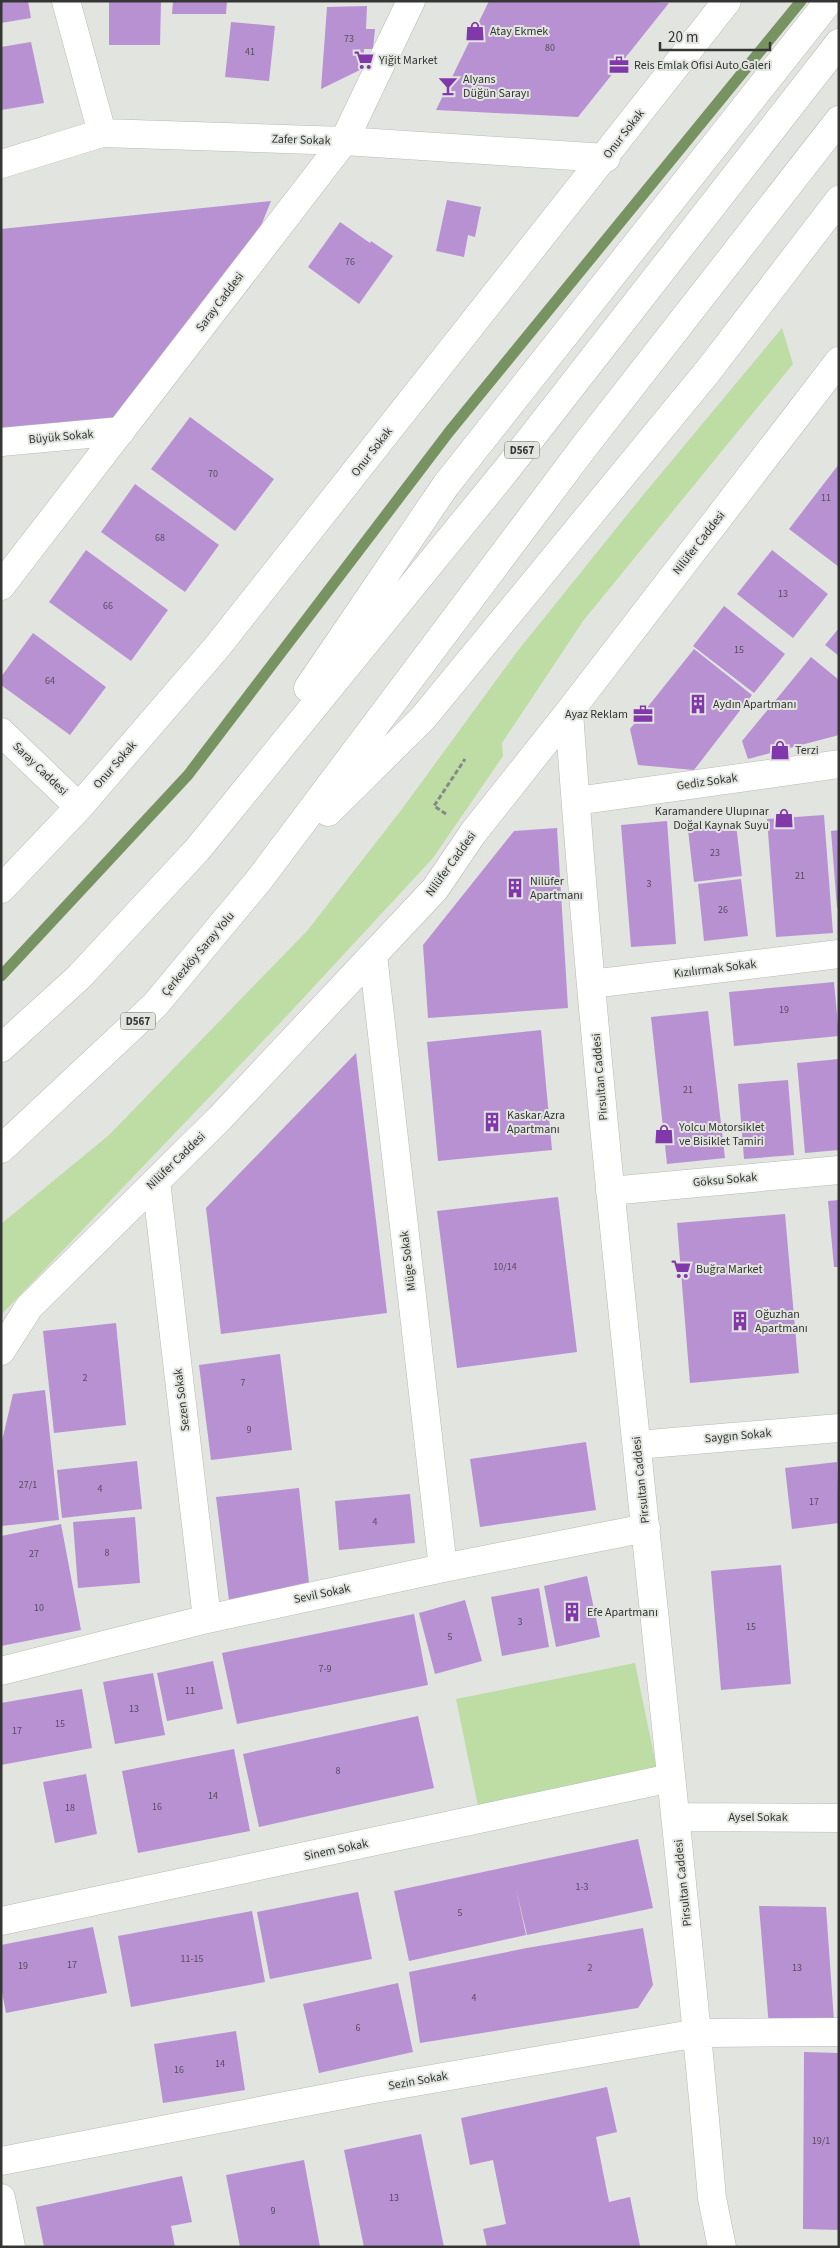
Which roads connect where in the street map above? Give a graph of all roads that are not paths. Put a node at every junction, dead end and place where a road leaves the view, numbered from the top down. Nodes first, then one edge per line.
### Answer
1 (66, 1) edge
2 (411, 1) edge
3 (727, 1) edge
4 (829, 1) edge
5 (839, 43) edge
6 (839, 120) edge
7 (102, 133) junction
8 (344, 141) junction
9 (606, 158) junction
10 (1, 164) edge
11 (839, 200) edge
12 (839, 361) edge
13 (121, 431) junction
14 (1, 442) edge
15 (1, 586) edge
16 (569, 712) junction
17 (1, 732) edge
18 (839, 764) edge
19 (576, 801) junction
20 (79, 807) junction
21 (197, 850) junction
22 (259, 880) junction
23 (1, 889) edge
24 (839, 954) edge
25 (373, 955) junction
26 (591, 984) junction
27 (1, 1048) edge
28 (1, 1149) edge
29 (839, 1170) edge
30 (156, 1181) junction
31 (610, 1191) junction
32 (1, 1351) edge
33 (839, 1428) edge
34 (637, 1444) junction
35 (646, 1528) junction
36 (443, 1568) junction
37 (207, 1619) junction
38 (1, 1671) edge
39 (671, 1778) junction
40 (676, 1817) junction
41 (839, 1818) edge
42 (1, 1921) edge
43 (839, 2032) edge
44 (698, 2033) junction
45 (1, 2161) edge
46 (1, 2198) edge
47 (11, 2247) edge
48 (722, 2247) edge

1 - 7 main road
2 - 8 main road, Saray Caddesi
3 - 9 main road, Onur Sokak
4 - 21 main road
5 - 21 main road, D567
6 - 22 main road, D567
7 - 8 main road, Zafer Sokak
7 - 10 main road, Zafer Sokak
8 - 9 main road, Zafer Sokak
8 - 13 main road, Saray Caddesi
9 - 20 main road, Onur Sokak
11 - 22 main road
12 - 16 main road, Nilüfer Caddesi
13 - 14 main road, Büyük Sokak
13 - 15 main road, Saray Caddesi
16 - 19 main road, Pirsultan Caddesi
16 - 25 main road, Nilüfer Caddesi
17 - 20 main road, Saray Caddesi
18 - 19 main road, Gediz Sokak
19 - 26 main road, Pirsultan Caddesi
20 - 23 main road, Onur Sokak
21 - 27 main road, D567
22 - 28 main road, Çerkezköy Saray Yolu / D567
24 - 26 main road, Kızılırmak Sokak
25 - 30 main road, Nilüfer Caddesi
25 - 36 main road, Müge Sokak
26 - 31 main road, Pirsultan Caddesi
29 - 31 main road, Göksu Sokak
30 - 32 main road, Nilüfer Caddesi
30 - 37 main road, Sezen Sokak
31 - 34 main road, Pirsultan Caddesi
33 - 34 main road, Saygın Sokak
34 - 35 main road, Pirsultan Caddesi
35 - 36 main road, Sevil Sokak
35 - 39 main road, Pirsultan Caddesi
36 - 37 main road, Sevil Sokak
37 - 38 main road, Sevil Sokak
39 - 40 main road, Pirsultan Caddesi
39 - 42 main road, Sinem Sokak
40 - 41 main road, Aysel Sokak
40 - 44 main road, Pirsultan Caddesi
43 - 44 main road, Sezin Sokak
44 - 45 main road, Sezin Sokak
44 - 48 main road, Pirsultan Caddesi
46 - 47 main road

